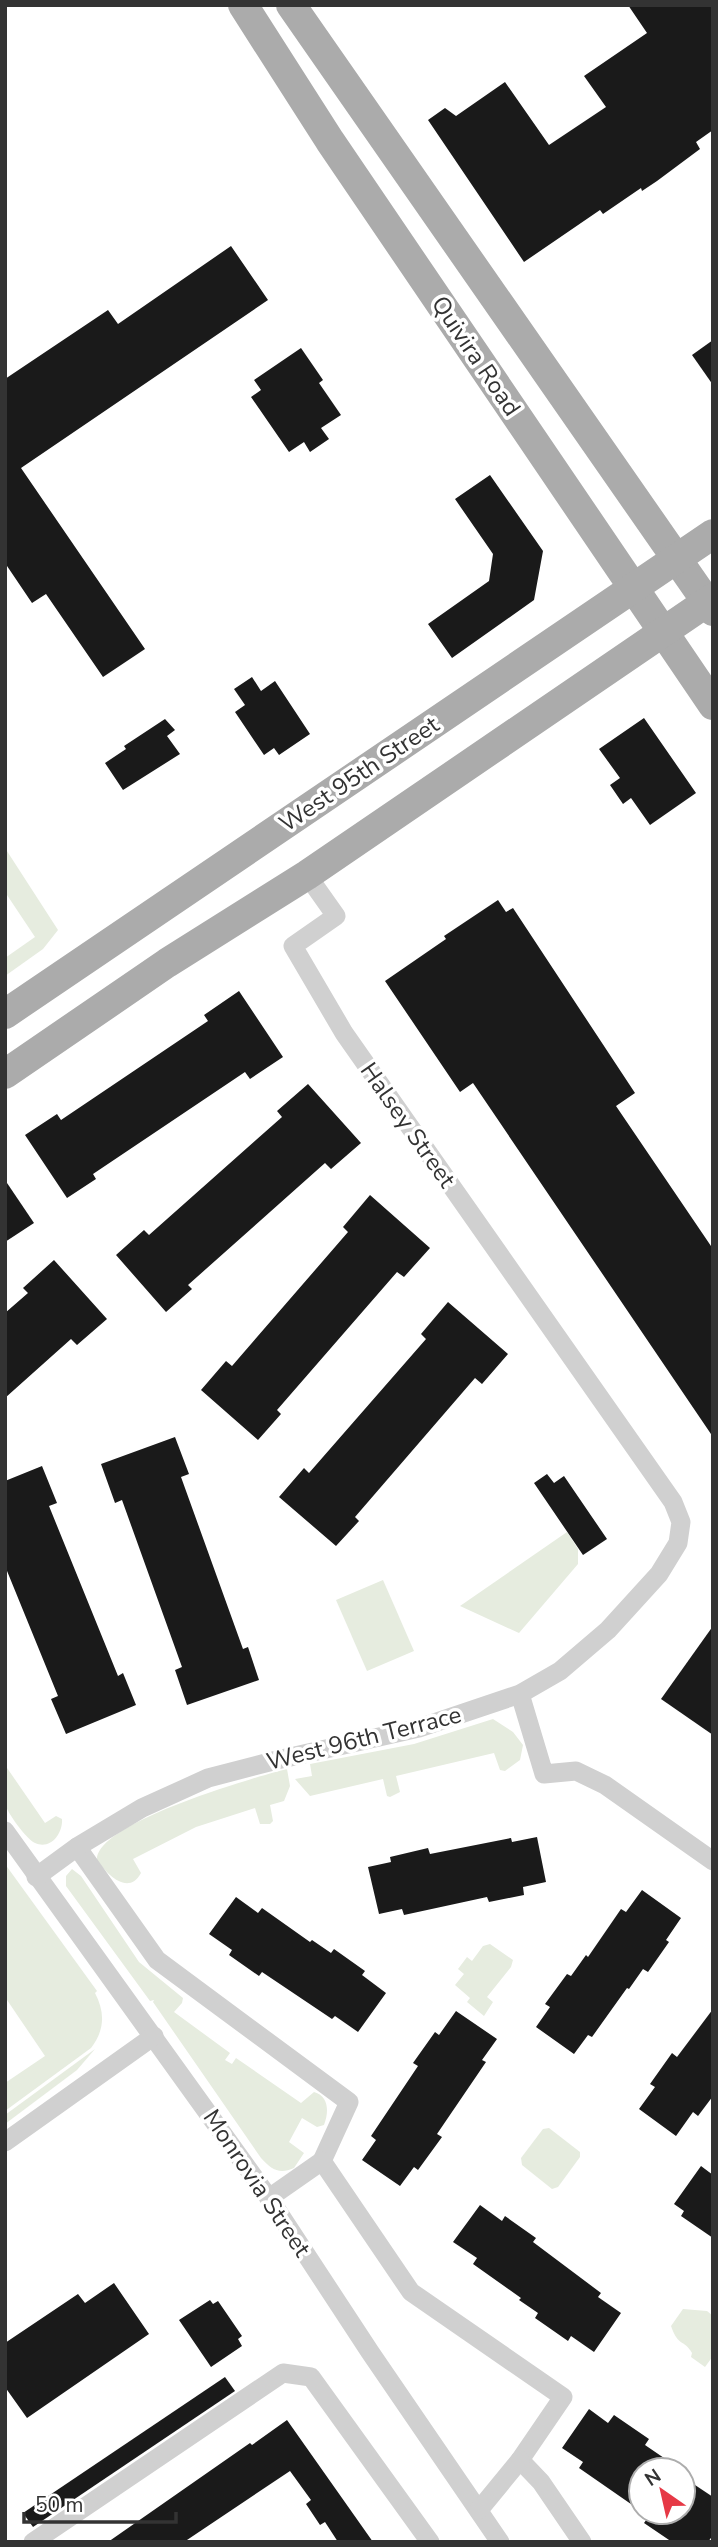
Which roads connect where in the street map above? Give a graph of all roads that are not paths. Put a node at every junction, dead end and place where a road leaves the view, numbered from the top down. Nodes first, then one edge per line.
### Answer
1 (243, 5) edge
2 (290, 5) edge
3 (362, 108) junction
4 (330, 141) junction
5 (517, 331) junction
6 (477, 358) junction
7 (713, 534) edge
8 (677, 559) junction
9 (633, 587) junction
10 (711, 604) edge
11 (663, 632) junction
12 (713, 705) edge
13 (307, 875) junction
14 (105, 946) junction
15 (167, 963) junction
16 (96, 1013) junction
17 (5, 1014) edge
18 (5, 1073) edge
19 (590, 1384) joint
20 (520, 1694) junction
21 (5, 1831) edge
22 (77, 1847) junction
23 (713, 1861) edge
24 (36, 1877) junction
25 (154, 2036) junction
26 (5, 2142) edge
27 (322, 2161) junction
28 (270, 2199) junction
29 (520, 2460) junction
30 (479, 2510) junction
31 (33, 2542) edge
32 (430, 2542) edge
33 (500, 2542) edge
34 (582, 2542) edge

1 - 4 main road, Quivira Road
2 - 3 main road, Quivira Road
3 - 4 main road
3 - 5 main road, Quivira Road
4 - 6 main road, Quivira Road
5 - 6 main road
5 - 8 main road, Quivira Road
6 - 9 main road, Quivira Road
7 - 8 main road, West 95th Street
8 - 9 main road, West 95th Street
8 - 10 main road, Quivira Road
9 - 11 main road, Quivira Road
9 - 14 main road, West 95th Street
10 - 11 main road
11 - 12 main road, Quivira Road
11 - 13 main road
13 - 15 main road
13 - 19 street, Halsey Street
14 - 15 main road
14 - 16 main road
14 - 17 main road, West 95th Street
15 - 16 main road
16 - 18 main road
19 - 20 street, West 96th Terrace
20 - 22 street, West 96th Terrace
20 - 23 street
21 - 24 street, Monrovia Street
22 - 24 street, West 96th Terrace
22 - 27 street
24 - 25 street, Monrovia Street
25 - 26 street
25 - 28 street, Monrovia Street
27 - 28 street
27 - 29 street
28 - 30 street, Monrovia Street
29 - 30 street
29 - 34 street
30 - 33 street, Monrovia Street
31 - 32 street

